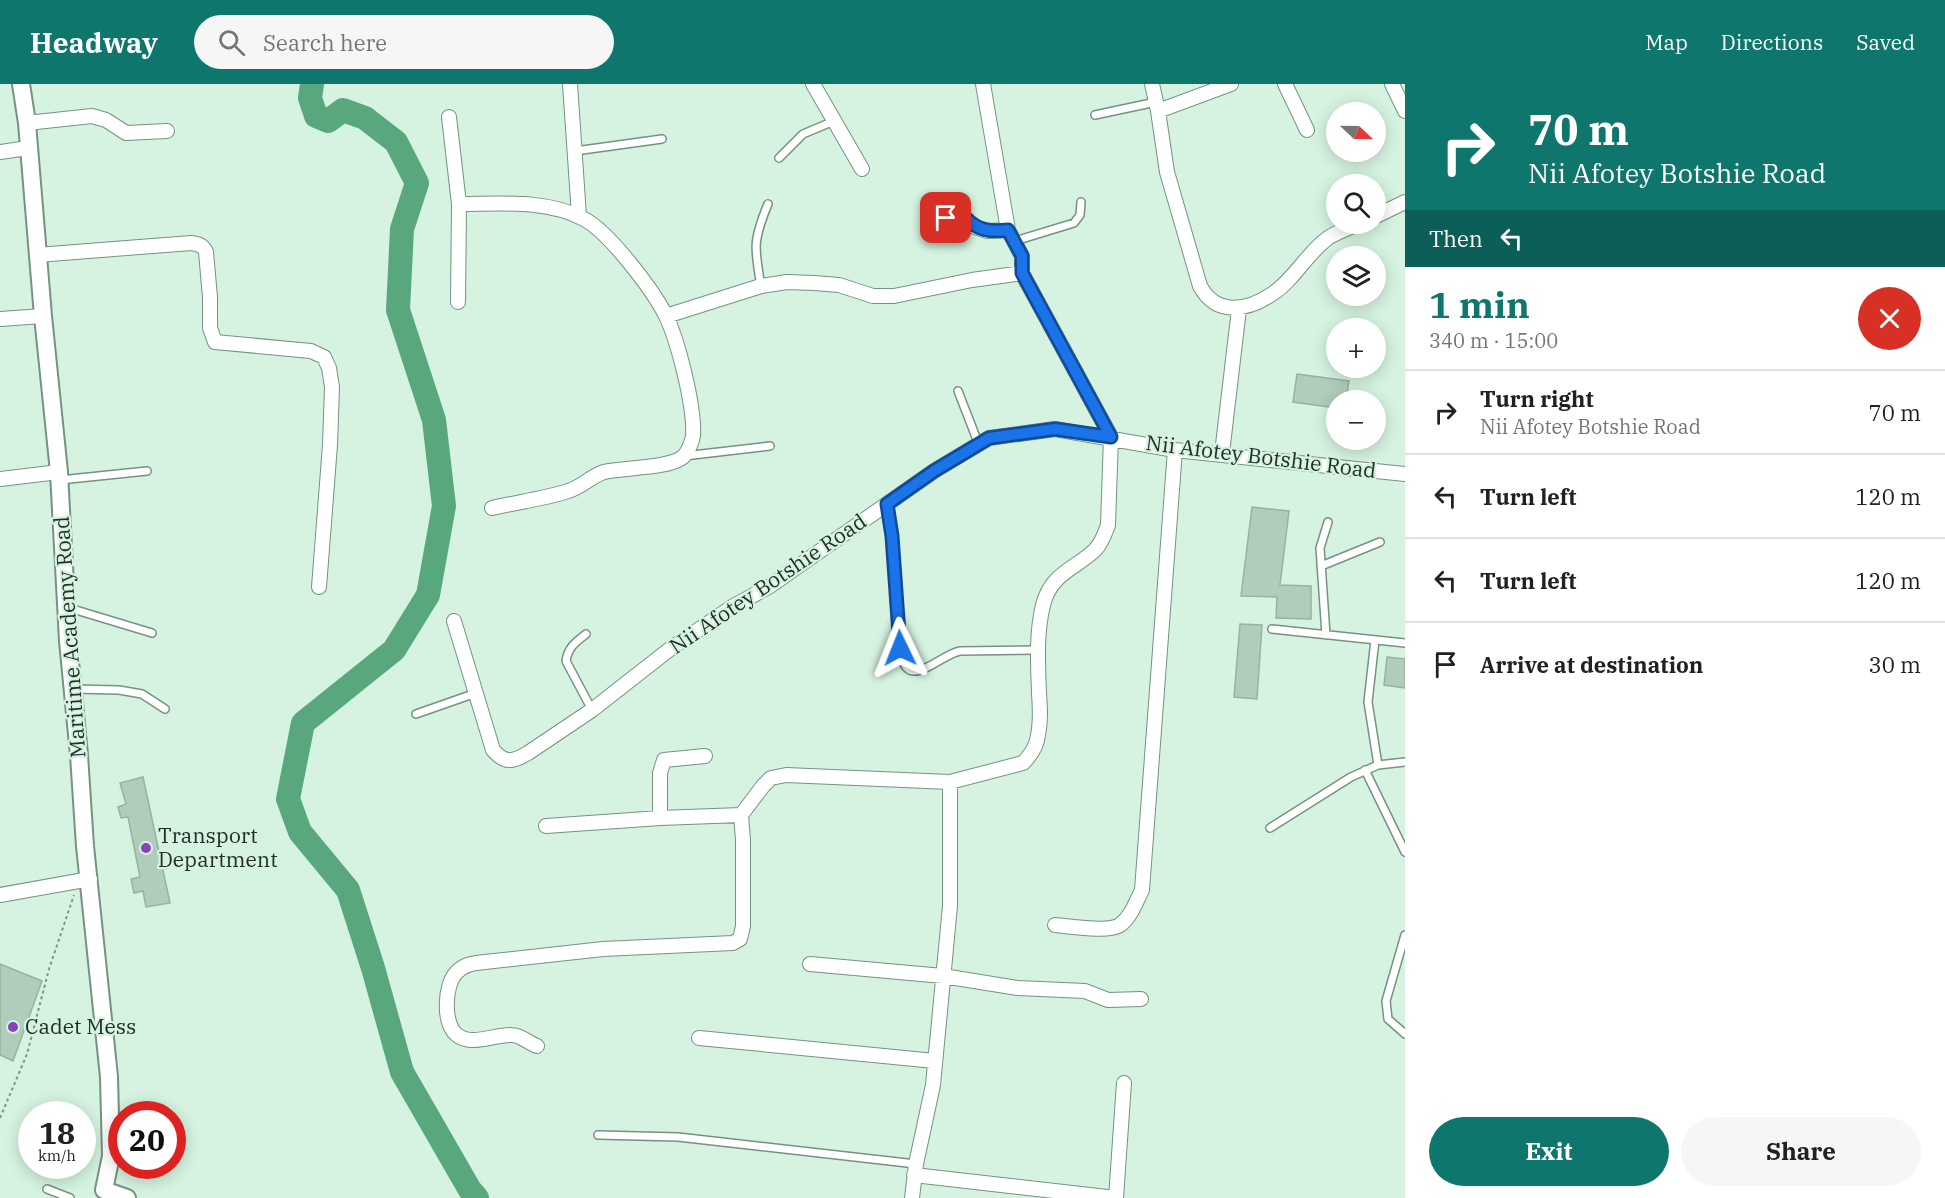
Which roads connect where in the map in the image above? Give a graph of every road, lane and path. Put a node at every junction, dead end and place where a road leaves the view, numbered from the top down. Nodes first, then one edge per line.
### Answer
1 (21, 84) edge
2 (570, 84) edge
3 (813, 84) edge
4 (983, 84) edge
5 (1152, 84) edge
6 (1231, 84) edge
7 (1286, 84) edge
8 (1392, 84) edge
9 (1157, 106) junction
10 (1405, 111) edge
11 (1095, 115) dead end
12 (449, 117) dead end
13 (834, 121) junction
14 (27, 123) junction
15 (1307, 130) dead end
16 (167, 131) dead end
17 (662, 139) dead end
18 (28, 148) junction
19 (574, 151) junction
20 (0, 152) edge
21 (779, 158) dead end
22 (862, 169) dead end
23 (1081, 202) dead end
24 (1405, 202) edge
25 (459, 204) junction
26 (768, 204) dead end
27 (1386, 211) edge
28 (579, 216) junction
29 (928, 219) dead end
30 (1337, 234) edge
31 (1011, 235) junction
32 (37, 255) junction
33 (1022, 273) junction
34 (761, 286) junction
35 (459, 302) dead end
36 (1239, 309) junction
37 (43, 316) junction
38 (666, 316) junction
39 (0, 319) edge
40 (958, 391) dead end
41 (1111, 437) junction
42 (979, 445) junction
43 (770, 446) dead end
44 (1175, 450) junction
45 (1222, 453) junction
46 (684, 456) junction
47 (147, 471) dead end
48 (1405, 474) edge
49 (59, 476) junction
50 (0, 479) edge
51 (887, 504) junction
52 (492, 508) dead end
53 (1328, 522) dead end
54 (1380, 542) dead end
55 (1321, 566) junction
56 (319, 587) dead end
57 (66, 607) junction
58 (454, 621) dead end
59 (1272, 629) dead end
60 (152, 633) dead end
61 (586, 634) dead end
62 (1326, 635) junction
63 (1375, 640) junction
64 (1405, 643) edge
65 (1038, 650) junction
66 (73, 689) junction
67 (476, 693) junction
68 (165, 709) dead end
69 (592, 710) junction
70 (416, 714) dead end
71 (705, 756) dead end
72 (1405, 762) edge
73 (1378, 765) junction
74 (1365, 770) junction
75 (950, 782) junction
76 (741, 816) junction
77 (660, 818) junction
78 (546, 826) dead end
79 (1270, 828) dead end
80 (1405, 852) edge
81 (84, 880) junction
82 (0, 895) edge
83 (1055, 925) dead end
84 (1405, 935) edge
85 (810, 964) dead end
86 (943, 976) junction
87 (1141, 999) dead end
88 (1405, 1034) edge
89 (699, 1038) dead end
90 (537, 1046) dead end
91 (935, 1061) junction
92 (1124, 1083) dead end
93 (0, 1118) edge
94 (598, 1135) dead end
95 (915, 1169) junction
96 (47, 1189) dead end
97 (103, 1194) edge
98 (70, 1198) edge
99 (127, 1198) edge
100 (912, 1198) edge
101 (1116, 1198) edge

1 - 14 street, Maritime Academy Road
2 - 19 street
3 - 13 street
4 - 31 street
5 - 9 street
6 - 9 street
7 - 15 street
8 - 10 street
9 - 11 lane
9 - 36 street
12 - 25 street
13 - 21 lane
13 - 22 street
14 - 16 street
14 - 18 street, Maritime Academy Road
17 - 19 lane
18 - 20 street
18 - 32 street, Maritime Academy Road
19 - 28 street
23 - 31 lane
24 - 27 street
25 - 28 street
25 - 35 street
26 - 34 lane
28 - 38 street
29 - 31 street
30 - 36 street
31 - 33 street
32 - 37 street, Maritime Academy Road
32 - 56 street
33 - 34 street
33 - 41 street
34 - 38 street
36 - 45 street
37 - 39 street
37 - 49 street, Maritime Academy Road
38 - 46 street
40 - 42 lane
41 - 42 street, Nii Afotey Botshie Road
41 - 44 street, Nii Afotey Botshie Road
41 - 65 street
42 - 51 street, Nii Afotey Botshie Road
43 - 46 lane
44 - 45 street, Nii Afotey Botshie Road
44 - 83 street
45 - 48 street, Nii Afotey Botshie Road
46 - 52 street
47 - 49 lane
49 - 50 street
49 - 57 street, Maritime Academy Road
51 - 65 lane
51 - 69 street, Nii Afotey Botshie Road
53 - 55 lane
54 - 55 lane
55 - 62 lane
57 - 60 lane
57 - 66 street, Maritime Academy Road
58 - 67 street, Nii Afotey Botshie Road
59 - 62 lane
61 - 69 lane
62 - 63 lane
63 - 64 lane
63 - 73 lane
65 - 75 street
66 - 68 lane
66 - 81 street, Maritime Academy Road
67 - 69 street, Nii Afotey Botshie Road
67 - 70 lane
71 - 77 street
72 - 73 lane
73 - 74 lane
74 - 79 lane
74 - 80 lane
75 - 76 street
75 - 86 street
76 - 77 street
76 - 90 street
77 - 78 street
81 - 82 street
81 - 93 path
81 - 97 street, Maritime Academy Road
84 - 88 lane
85 - 86 street
86 - 87 street
86 - 91 street
89 - 91 street
91 - 95 street
92 - 101 street
94 - 95 lane
95 - 100 street
95 - 101 street
96 - 98 lane
97 - 99 street

